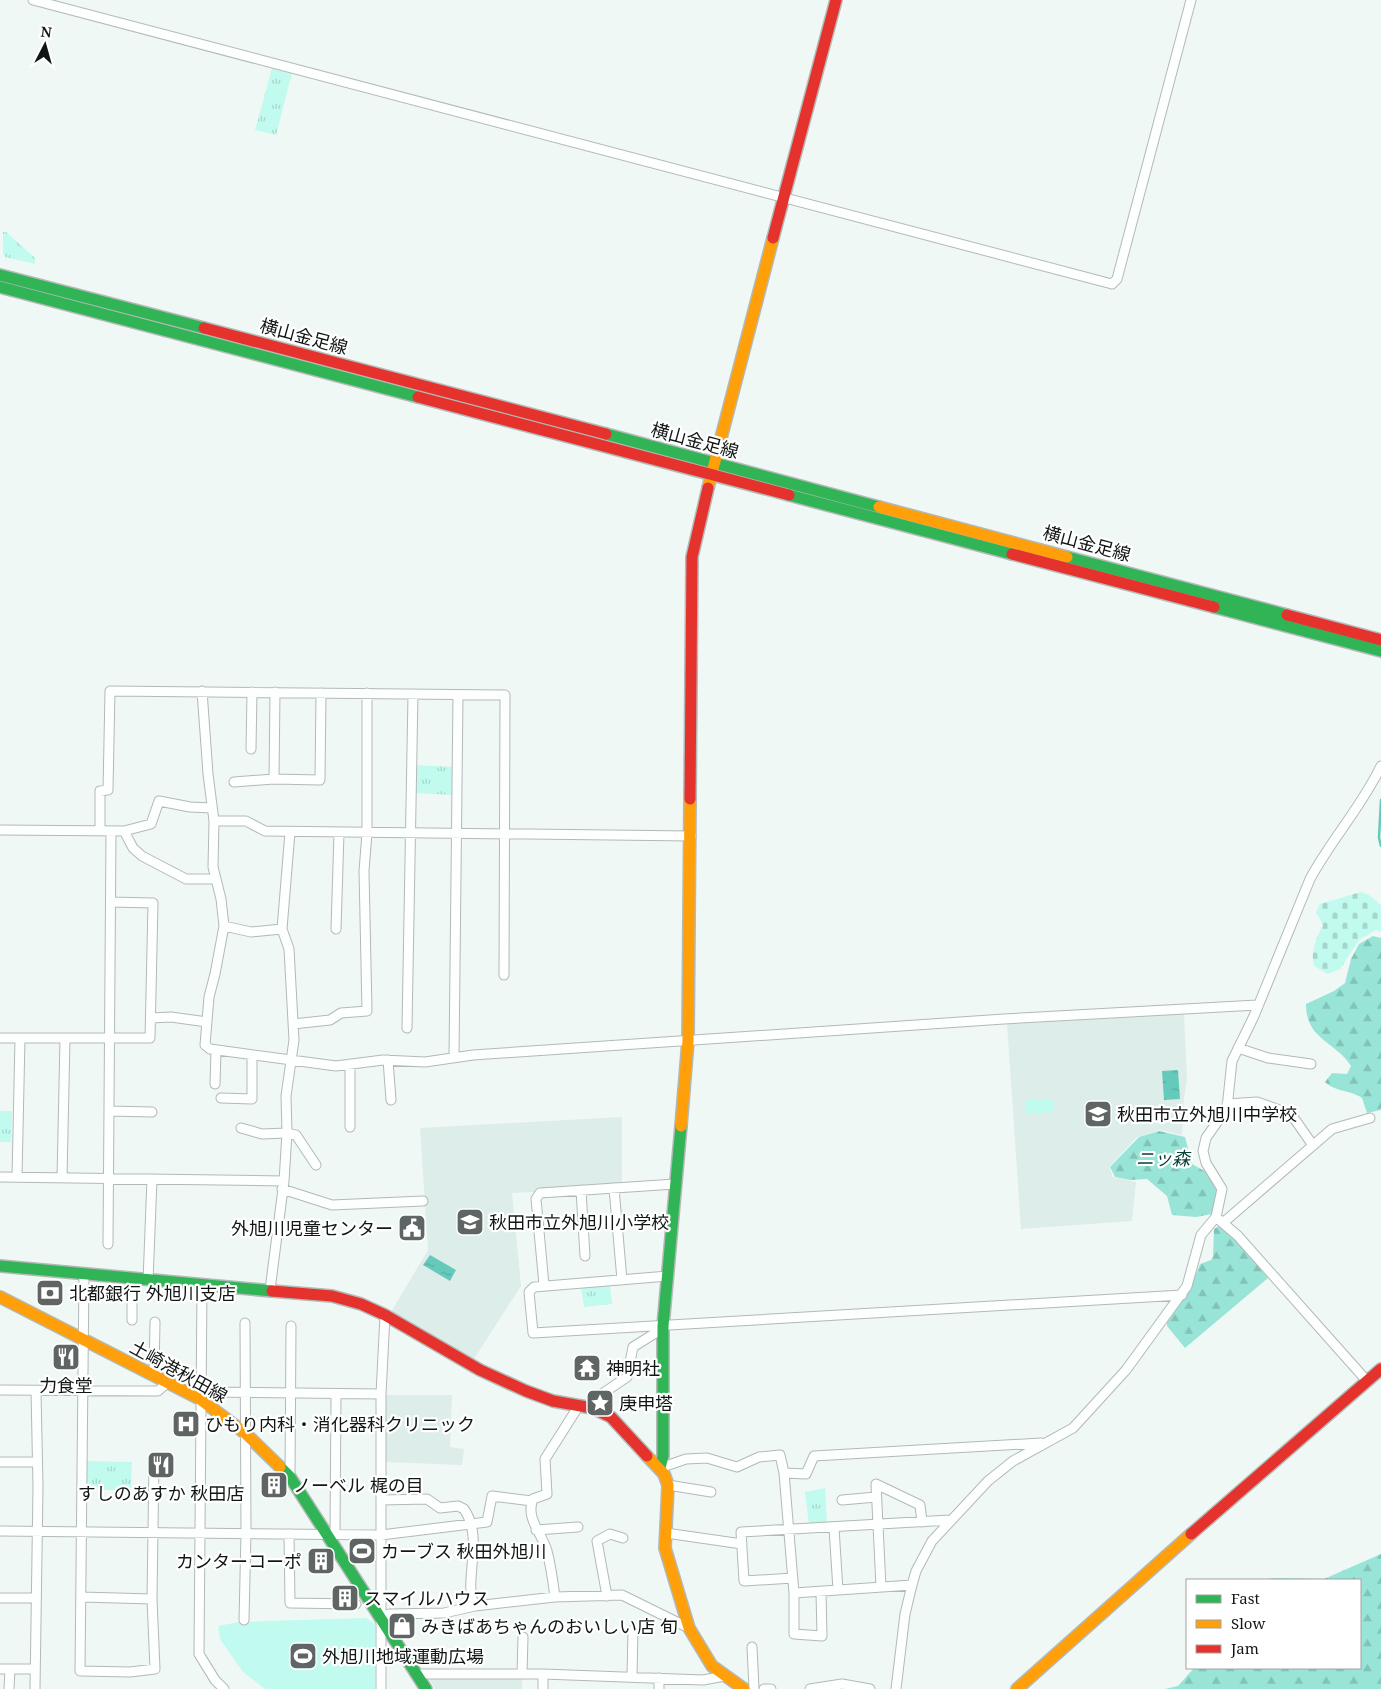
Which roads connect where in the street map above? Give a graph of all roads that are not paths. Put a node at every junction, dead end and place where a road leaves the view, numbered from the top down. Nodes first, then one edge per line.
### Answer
1 (33, 0) edge
2 (836, 0) edge
3 (1191, 0) edge
4 (785, 197) junction
5 (0, 275) edge
6 (0, 287) edge
7 (713, 468) junction
8 (1381, 640) edge
9 (1381, 651) edge
10 (202, 691) junction
11 (252, 692) junction
12 (275, 692) junction
13 (321, 693) junction
14 (367, 693) junction
15 (413, 694) junction
16 (458, 694) junction
17 (251, 749) dead end
18 (1381, 766) edge
19 (274, 779) junction
20 (234, 782) dead end
21 (212, 808) junction
22 (214, 821) junction
23 (0, 830) edge
24 (100, 831) junction
25 (111, 831) junction
26 (124, 831) junction
27 (290, 832) junction
28 (339, 832) junction
29 (411, 832) junction
30 (367, 833) junction
31 (456, 833) junction
32 (504, 834) junction
33 (691, 836) junction
34 (214, 879) junction
35 (111, 902) junction
36 (224, 926) junction
37 (282, 929) junction
38 (336, 929) dead end
39 (504, 975) dead end
40 (1257, 1005) junction
41 (151, 1018) junction
42 (207, 1022) junction
43 (293, 1024) junction
44 (407, 1028) dead end
45 (0, 1038) edge
46 (20, 1038) junction
47 (65, 1039) junction
48 (109, 1039) junction
49 (688, 1041) junction
50 (1238, 1048) junction
51 (216, 1050) junction
52 (252, 1055) junction
53 (454, 1057) junction
54 (388, 1060) junction
55 (291, 1061) junction
56 (350, 1064) junction
57 (1312, 1064) dead end
58 (214, 1084) dead end
59 (222, 1098) dead end
60 (391, 1100) dead end
61 (1227, 1104) junction
62 (109, 1111) junction
63 (152, 1112) dead end
64 (1370, 1118) dead end
65 (350, 1127) dead end
66 (241, 1128) dead end
67 (287, 1133) junction
68 (1312, 1144) junction
69 (316, 1165) dead end
70 (0, 1177) edge
71 (17, 1177) junction
72 (62, 1178) junction
73 (108, 1179) junction
74 (152, 1180) junction
75 (675, 1184) junction
76 (283, 1185) junction
77 (614, 1188) junction
78 (581, 1190) junction
79 (423, 1201) dead end
80 (1220, 1220) junction
81 (108, 1244) dead end
82 (585, 1256) dead end
83 (0, 1266) edge
84 (84, 1274) junction
85 (668, 1276) junction
86 (132, 1279) junction
87 (148, 1280) junction
88 (622, 1280) junction
89 (202, 1285) junction
90 (544, 1286) junction
91 (270, 1290) junction
92 (1182, 1295) junction
93 (0, 1297) edge
94 (385, 1314) junction
95 (132, 1320) dead end
96 (155, 1322) dead end
97 (245, 1323) dead end
98 (291, 1326) dead end
99 (663, 1328) junction
100 (82, 1340) junction
101 (1381, 1369) edge
102 (154, 1374) junction
103 (1367, 1381) junction
104 (168, 1382) junction
105 (0, 1390) edge
106 (36, 1391) junction
107 (82, 1392) junction
108 (245, 1394) junction
109 (381, 1394) junction
110 (201, 1395) junction
111 (292, 1395) junction
112 (336, 1395) junction
113 (578, 1407) junction
114 (592, 1408) junction
115 (245, 1433) junction
116 (1044, 1443) junction
117 (0, 1462) edge
118 (37, 1462) junction
119 (154, 1462) dead end
120 (660, 1468) junction
121 (784, 1473) junction
122 (290, 1477) junction
123 (668, 1485) junction
124 (711, 1492) dead end
125 (876, 1497) junction
126 (381, 1500) junction
127 (842, 1500) dead end
128 (532, 1501) junction
129 (950, 1520) junction
130 (922, 1522) junction
131 (472, 1525) junction
132 (877, 1525) junction
133 (578, 1527) dead end
134 (834, 1528) junction
135 (0, 1530) edge
136 (536, 1530) junction
137 (790, 1530) junction
138 (37, 1531) junction
139 (82, 1532) junction
140 (154, 1532) junction
141 (666, 1532) junction
142 (200, 1533) junction
143 (246, 1533) junction
144 (289, 1534) junction
145 (330, 1534) junction
146 (381, 1535) junction
147 (623, 1538) dead end
148 (742, 1544) junction
149 (793, 1578) junction
150 (912, 1585) junction
151 (881, 1587) junction
152 (838, 1590) junction
153 (821, 1592) junction
154 (794, 1593) junction
155 (607, 1596) junction
156 (82, 1597) junction
157 (0, 1598) edge
158 (36, 1598) junction
159 (555, 1598) junction
160 (152, 1599) junction
161 (356, 1604) dead end
162 (475, 1606) junction
163 (382, 1617) junction
164 (244, 1620) dead end
165 (689, 1628) junction
166 (633, 1630) dead end
167 (522, 1637) dead end
168 (752, 1647) dead end
169 (5, 1669) edge
170 (35, 1669) junction
171 (416, 1674) junction
172 (522, 1674) junction
173 (543, 1674) junction
174 (632, 1676) junction
175 (725, 1676) junction
176 (659, 1678) junction
177 (703, 1684) edge
178 (836, 1687) edge
179 (9, 1689) edge
180 (35, 1689) edge
181 (224, 1689) edge
182 (381, 1689) edge
183 (426, 1689) edge
184 (543, 1689) edge
185 (659, 1689) edge
186 (744, 1689) edge
187 (754, 1689) edge
188 (764, 1689) edge
189 (770, 1689) edge
190 (810, 1689) edge
191 (870, 1689) edge
192 (896, 1689) edge
193 (1017, 1689) edge

1 - 4 street
2 - 4 street
3 - 4 street
4 - 7 street
5 - 7 street, 横山金足線
6 - 7 street, 横山金足線
7 - 8 street, 横山金足線
7 - 9 street, 横山金足線
7 - 33 street
10 - 11 street
10 - 21 street
10 - 24 street
11 - 12 street
11 - 17 street
12 - 13 street
12 - 19 street
13 - 14 street
13 - 19 street
14 - 15 street
14 - 30 street
15 - 16 street
15 - 29 street
16 - 31 street
16 - 32 street
18 - 40 street
19 - 20 street
21 - 22 street
21 - 26 street
22 - 27 street
22 - 34 street
23 - 24 street
24 - 25 street
25 - 26 street
25 - 35 street
26 - 34 street
27 - 28 street
27 - 37 street
28 - 30 street
28 - 38 street
29 - 30 street
29 - 31 street
29 - 44 street
30 - 43 street
31 - 32 street
31 - 53 street
32 - 33 street
32 - 39 street
33 - 49 street
34 - 36 street
35 - 41 street
35 - 48 street
36 - 37 street
36 - 42 street
37 - 43 street
40 - 49 street
40 - 50 street
41 - 42 street
41 - 48 street
42 - 51 street
43 - 55 street
45 - 46 street
46 - 47 street
46 - 71 street
47 - 48 street
47 - 72 street
48 - 62 street
49 - 53 street
49 - 75 street
50 - 57 street
50 - 61 street
51 - 52 street
51 - 58 street
52 - 55 street
52 - 59 street
53 - 54 street
54 - 56 street
54 - 60 street
55 - 56 street
55 - 67 street
56 - 65 street
61 - 68 street
61 - 80 street
62 - 63 street
62 - 73 street
64 - 68 street
66 - 67 street
67 - 69 street
67 - 76 street
68 - 80 street
70 - 71 street
71 - 72 street
72 - 73 street
73 - 74 street
73 - 81 street
74 - 76 street
74 - 87 street
75 - 77 street
75 - 85 street
76 - 79 street
76 - 91 street
77 - 78 street
77 - 88 street
78 - 82 street
78 - 90 street
80 - 92 street
80 - 103 street
83 - 84 street
84 - 86 street
84 - 100 street
85 - 88 street
85 - 99 street
86 - 87 street
86 - 95 street
87 - 89 street
88 - 90 street
89 - 91 street
89 - 110 street
90 - 99 street
91 - 94 street
92 - 99 street
92 - 116 street
93 - 100 street, 土崎港秋田線
94 - 109 street
94 - 113 street
96 - 102 street
97 - 108 street
98 - 111 street
99 - 114 street
99 - 120 street
100 - 102 street, 土崎港秋田線
100 - 107 street
101 - 103 street
102 - 104 street, 土崎港秋田線
103 - 193 street
104 - 107 street
104 - 110 street, 土崎港秋田線
105 - 106 street
106 - 107 street
106 - 118 street
107 - 139 street
108 - 110 street
108 - 111 street
108 - 115 street
109 - 112 street
109 - 126 street
110 - 115 street, 土崎港秋田線
110 - 142 street
111 - 112 street
111 - 122 street
112 - 145 street
113 - 114 street
113 - 128 street
114 - 120 street
115 - 122 street, 土崎港秋田線
115 - 143 street
116 - 121 street
116 - 129 street
117 - 118 street
118 - 138 street
119 - 140 street
120 - 121 street
120 - 123 street
121 - 137 street
122 - 145 street, 土崎港秋田線
123 - 124 street
123 - 141 street
125 - 127 street
125 - 130 street
125 - 132 street
126 - 131 street
126 - 146 street
128 - 131 street
128 - 136 street
129 - 130 street
129 - 150 street
130 - 132 street
131 - 146 street
131 - 162 street
132 - 134 street
132 - 151 street
133 - 136 street
134 - 137 street
134 - 152 street
135 - 138 street
136 - 159 street
137 - 148 street
137 - 149 street
138 - 139 street
138 - 158 street
139 - 140 street
139 - 156 street
140 - 142 street
140 - 160 street
141 - 148 street
141 - 165 street
142 - 143 street
142 - 181 street
143 - 144 street
143 - 164 street
144 - 145 street
144 - 161 street
145 - 146 street
145 - 163 street, 土崎港秋田線
146 - 163 street
147 - 155 street
148 - 149 street
149 - 154 street
150 - 151 street
150 - 192 street
151 - 152 street
152 - 153 street
153 - 154 street
153 - 154 street
155 - 159 street
155 - 165 street
156 - 160 street
156 - 160 street
157 - 158 street
158 - 170 street
159 - 162 street
162 - 163 street
163 - 171 street, 土崎港秋田線
163 - 182 street
165 - 175 street
166 - 174 street
167 - 172 street
168 - 187 street
169 - 170 street
169 - 179 street
170 - 180 street
171 - 172 street
171 - 183 street, 土崎港秋田線
172 - 173 street
173 - 174 street
173 - 184 street
174 - 176 street
175 - 177 street
175 - 186 street
176 - 177 street
176 - 185 street
178 - 190 street
178 - 191 street
188 - 189 street

